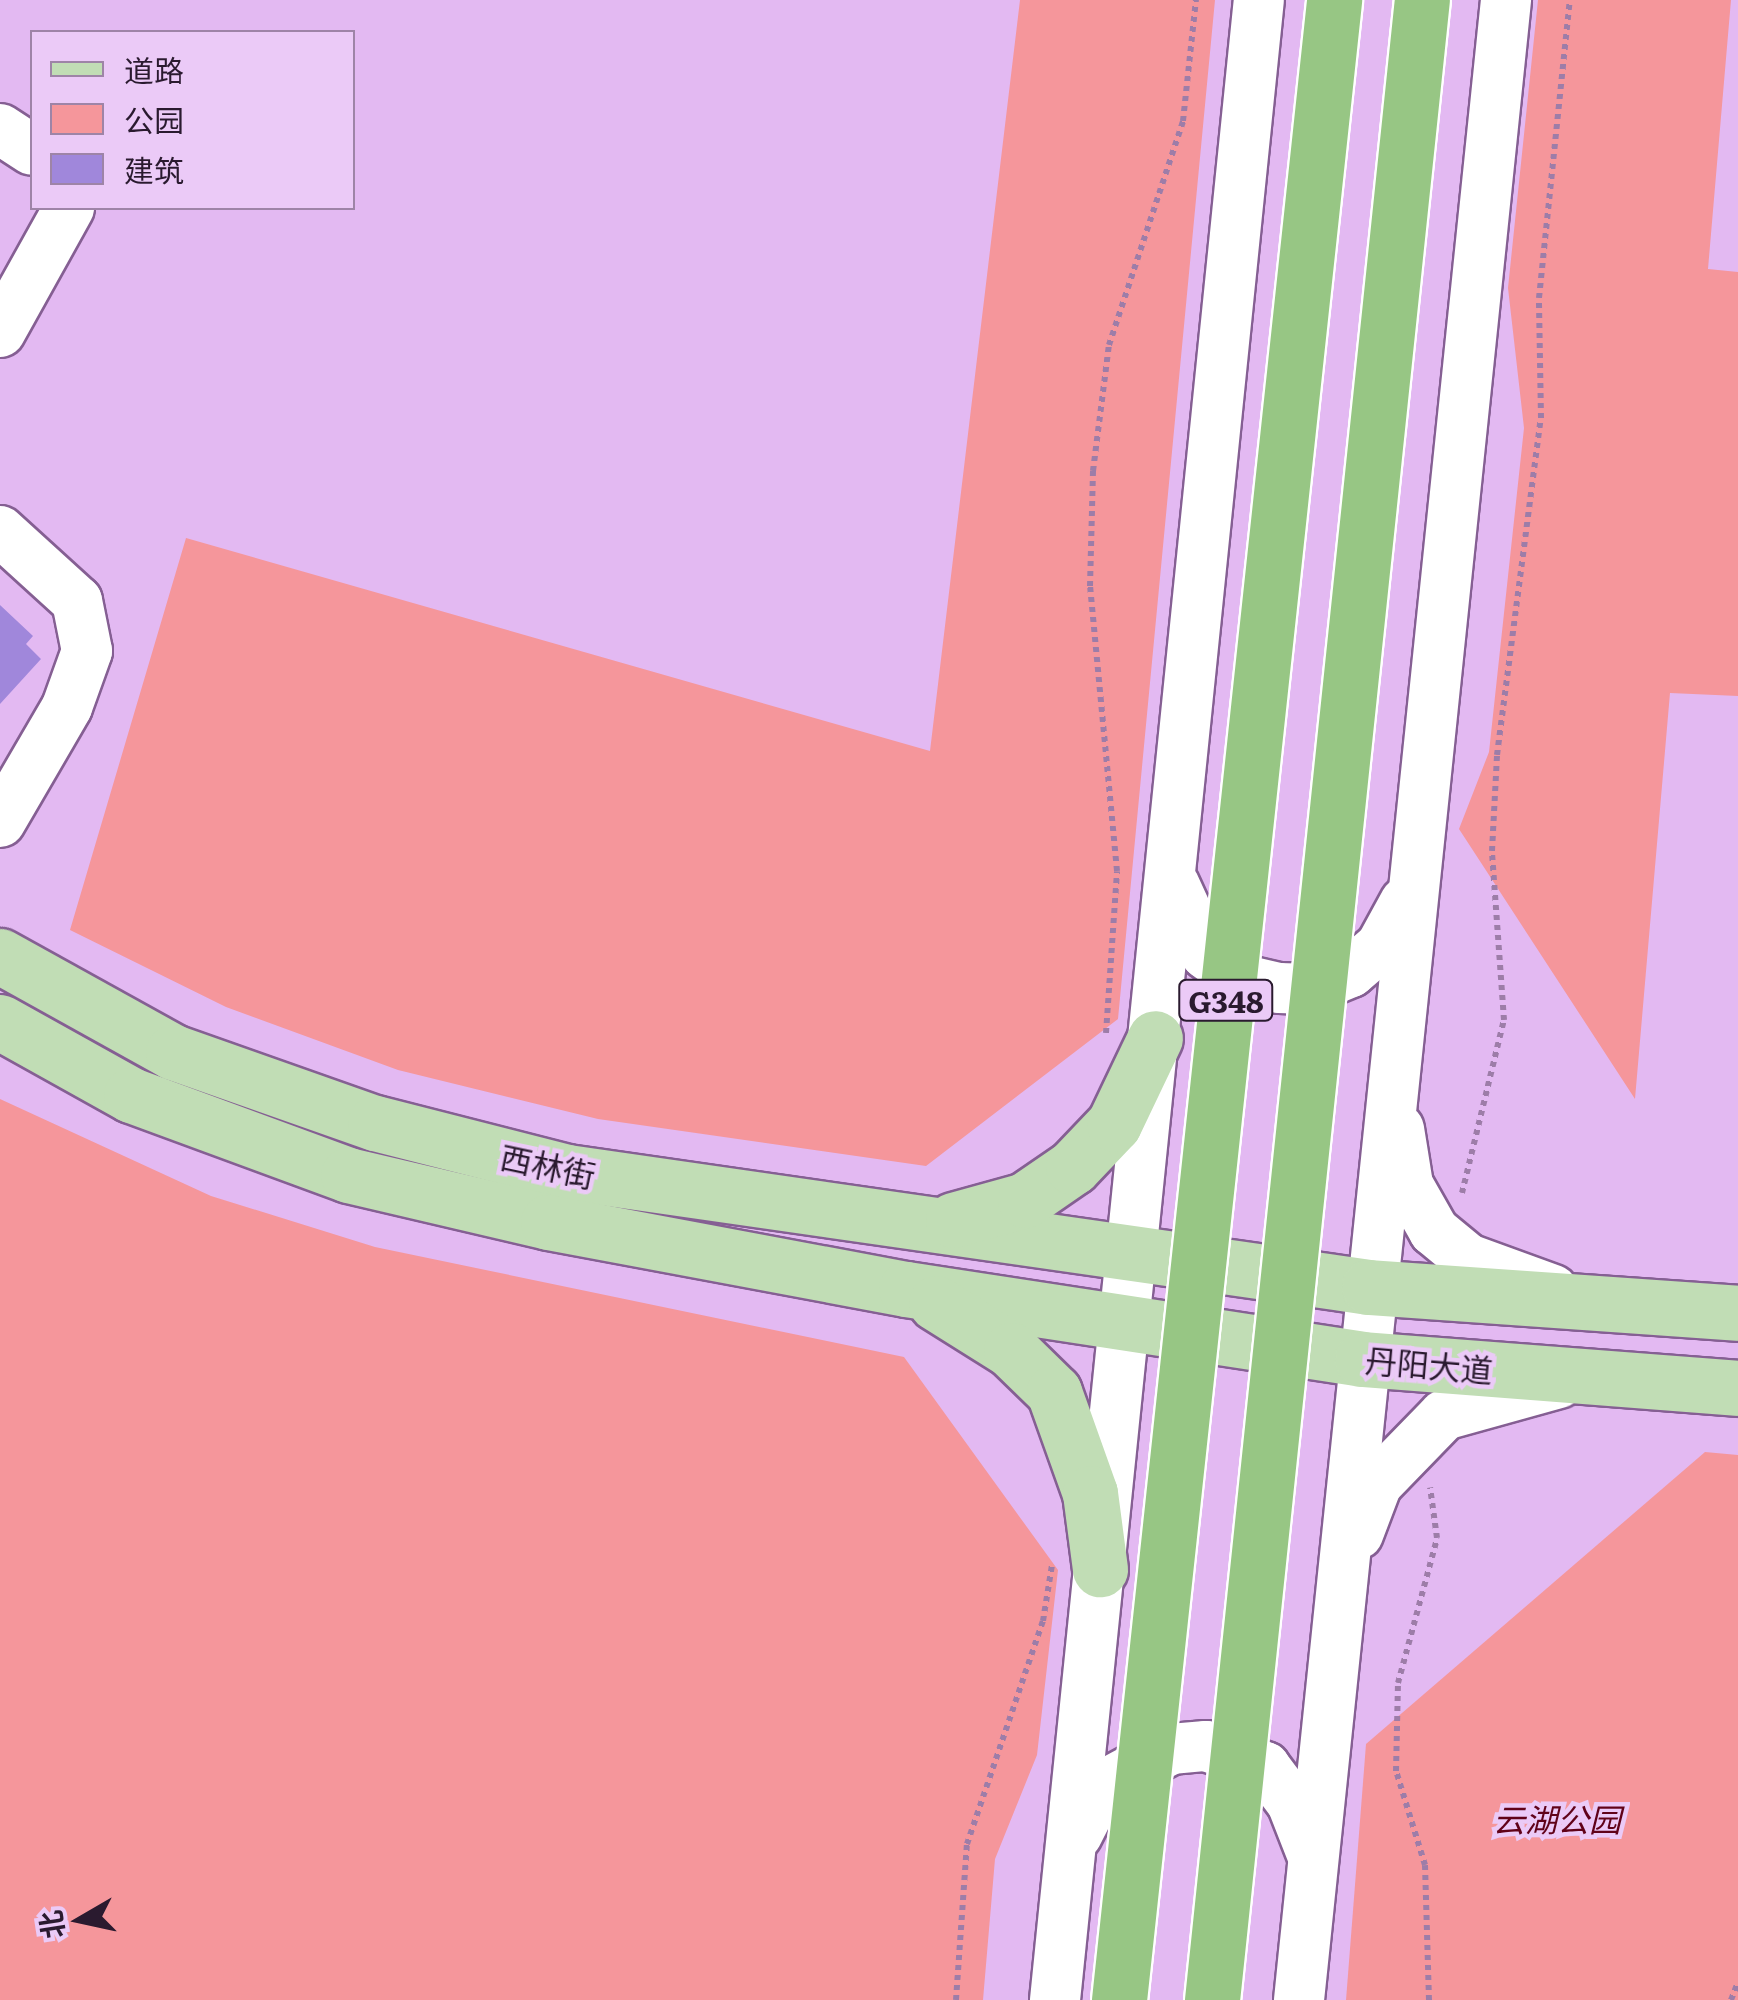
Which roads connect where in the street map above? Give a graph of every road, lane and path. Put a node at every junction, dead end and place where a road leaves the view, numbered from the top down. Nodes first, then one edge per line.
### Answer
1 (1196, 0) edge
2 (1259, 0) edge
3 (1334, 0) edge
4 (1422, 0) edge
5 (1506, 0) edge
6 (1570, 0) edge
7 (0, 129) edge
8 (30, 149) edge
9 (68, 210) edge
10 (0, 332) edge
11 (0, 531) edge
12 (0, 822) edge
13 (1172, 879) junction
14 (1408, 897) junction
15 (0, 956) edge
16 (0, 1022) edge
17 (1155, 1038) junction
18 (1394, 1043) junction
19 (1104, 1054) dead end
20 (915, 1226) junction
21 (1434, 1231) junction
22 (1132, 1251) junction
23 (1369, 1287) junction
24 (906, 1290) junction
25 (1591, 1303) junction
26 (1738, 1314) edge
27 (1122, 1322) junction
28 (1362, 1359) junction
29 (1592, 1377) junction
30 (1738, 1388) edge
31 (1413, 1440) junction
32 (1077, 1563) junction
33 (1338, 1585) junction
34 (1072, 1845) junction
35 (1314, 1861) junction
36 (1738, 1982) edge
37 (956, 2000) edge
38 (1054, 2000) edge
39 (1120, 2000) edge
40 (1212, 2000) edge
41 (1299, 2000) edge
42 (1429, 2000) edge
43 (1730, 2000) edge

1 - 19 path
2 - 13 street
3 - 39 highway, G348, bridge
4 - 40 highway, G348, bridge
5 - 14 street
6 - 21 path
7 - 8 street
9 - 10 street
11 - 12 street
13 - 14 street
13 - 17 street
14 - 18 street
15 - 20 main road, 西林街
16 - 24 main road, 西林街
17 - 20 main road
17 - 22 street
18 - 21 street
18 - 23 street
20 - 22 main road, 西林街
21 - 25 street
22 - 23 main road
22 - 27 street
23 - 25 main road
23 - 28 street
24 - 27 main road, 西林街
24 - 32 main road
25 - 26 main road
27 - 28 main road, 丹阳大道
27 - 32 street
28 - 29 main road, 丹阳大道
28 - 33 street
29 - 30 main road, 丹阳大道
29 - 31 street
31 - 33 street
31 - 42 path
32 - 34 street
32 - 37 path
33 - 35 street
34 - 35 street
34 - 38 street
35 - 41 street
36 - 43 path

